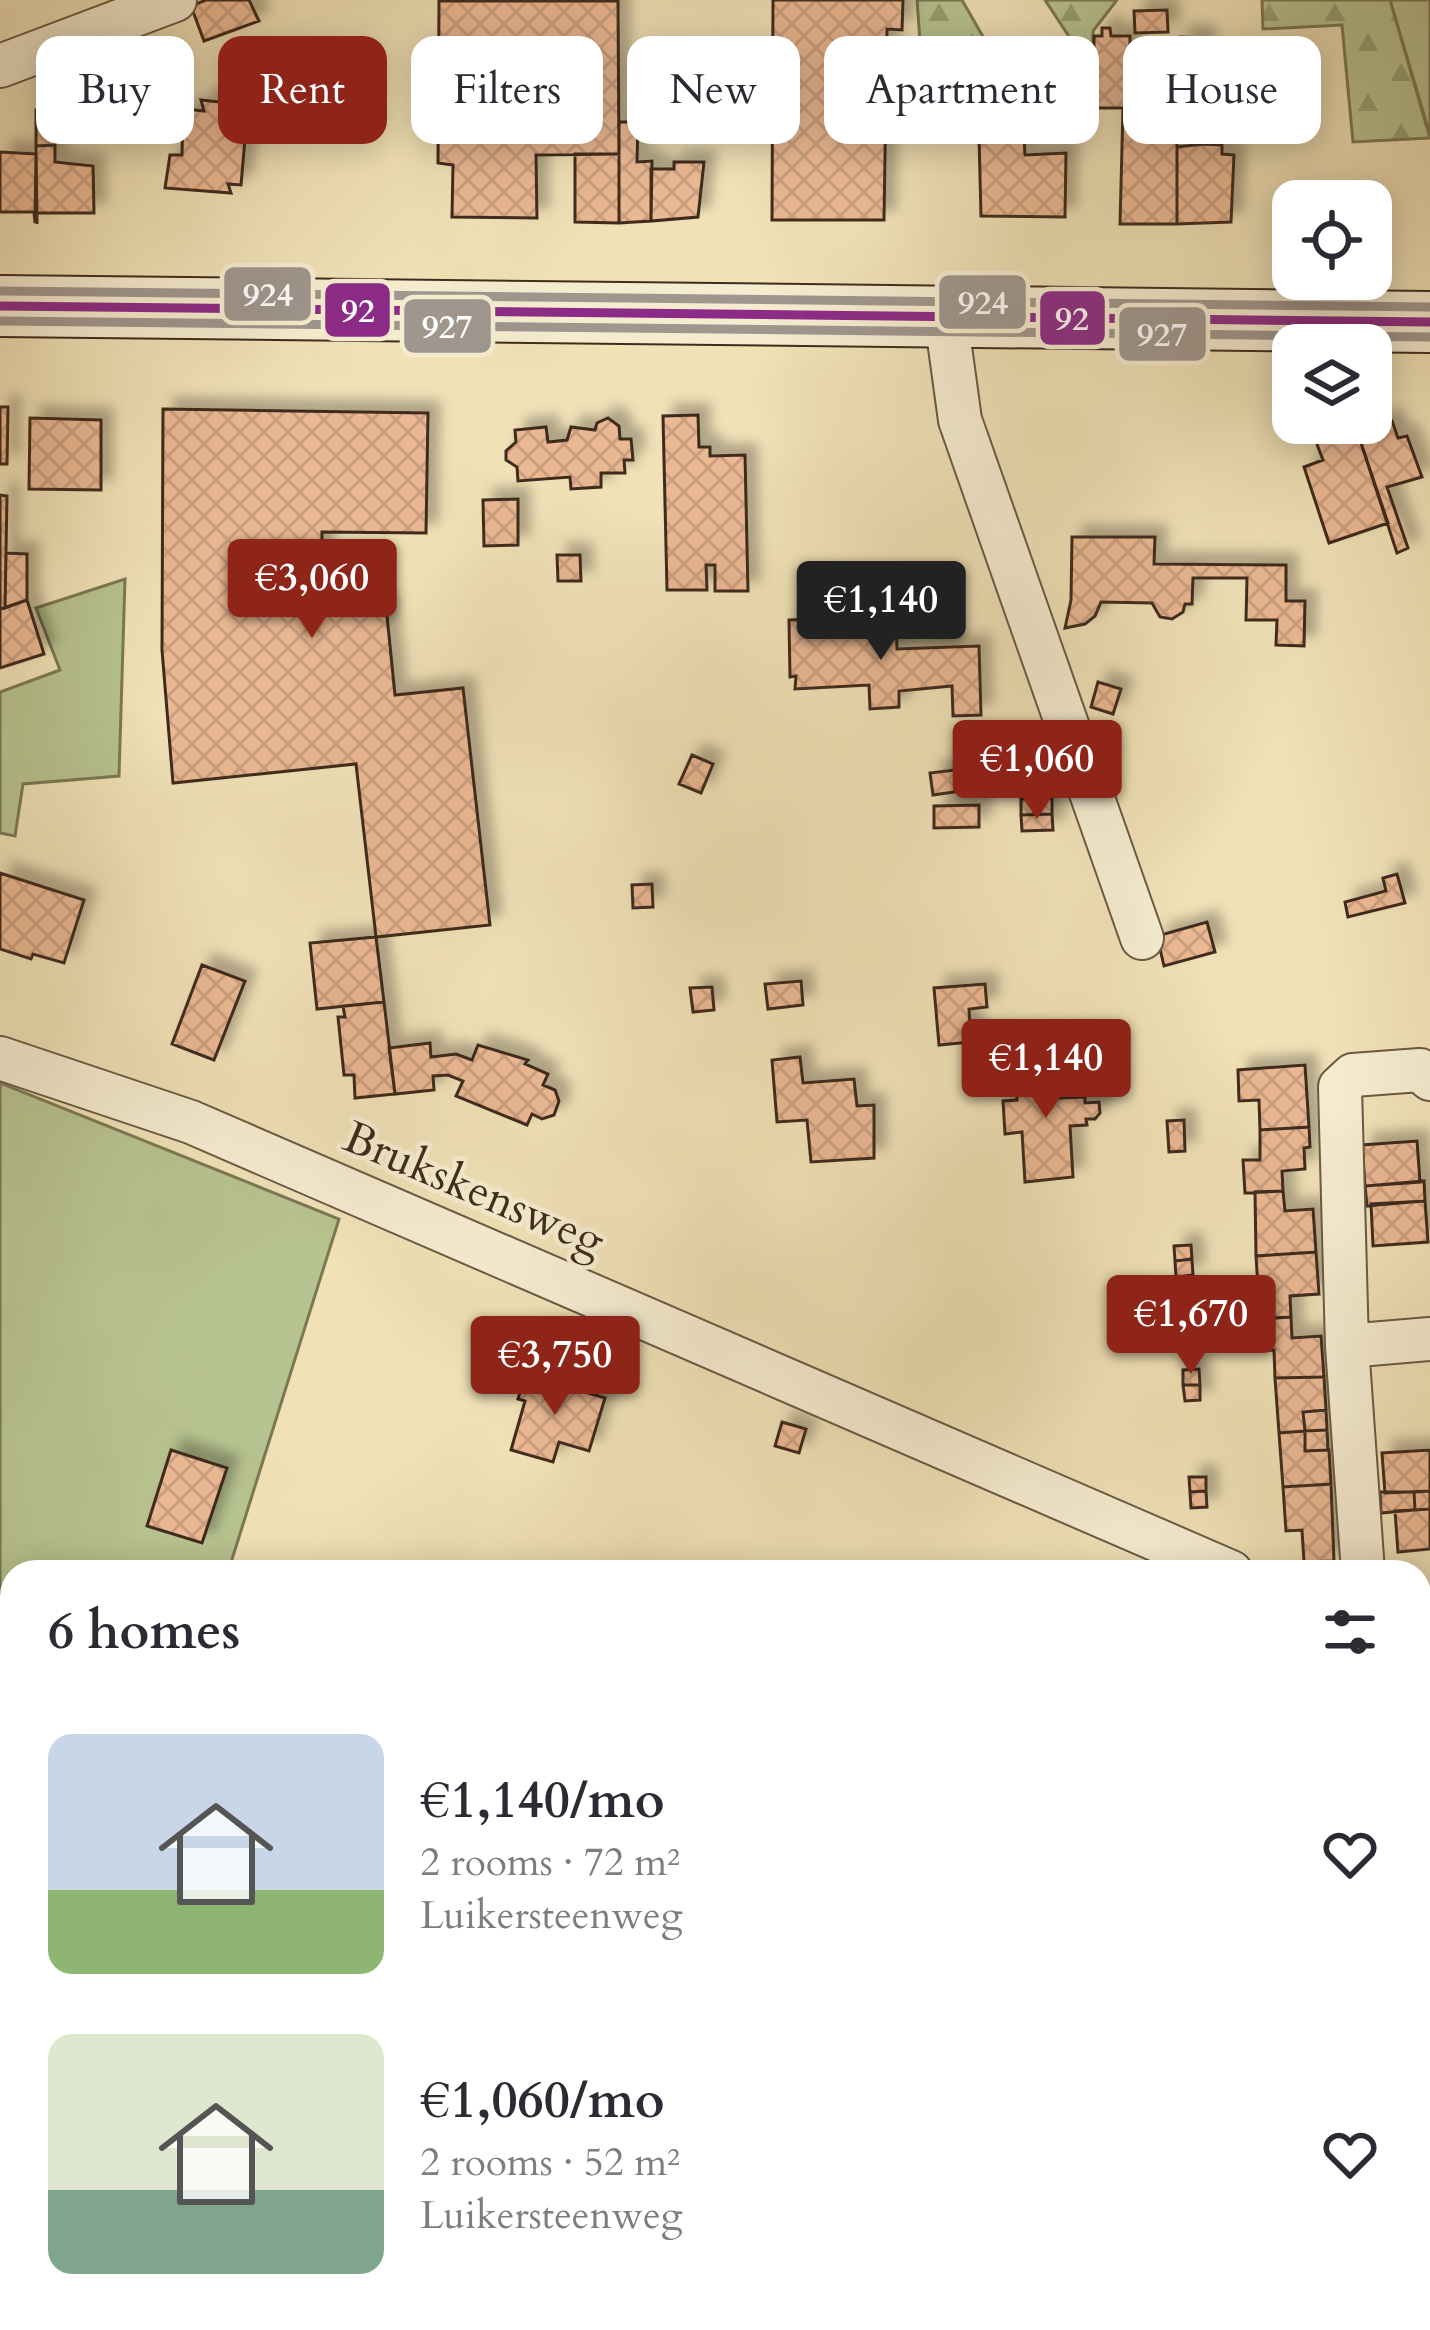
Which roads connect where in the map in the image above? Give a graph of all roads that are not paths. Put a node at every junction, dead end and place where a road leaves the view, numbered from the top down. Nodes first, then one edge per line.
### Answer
1 (176, 0) edge
2 (0, 66) edge
3 (0, 306) edge
4 (946, 318) junction
5 (1430, 322) edge
6 (1142, 938) dead end
7 (0, 1058) edge
8 (1430, 1079) edge
9 (1430, 1340) edge
10 (1347, 1346) junction
11 (1203, 1560) edge
12 (1362, 1560) edge

1 - 2 street
3 - 4 main road
4 - 5 main road
4 - 6 street
7 - 11 street, Brukskensweg
8 - 10 street
9 - 10 street
10 - 12 street

